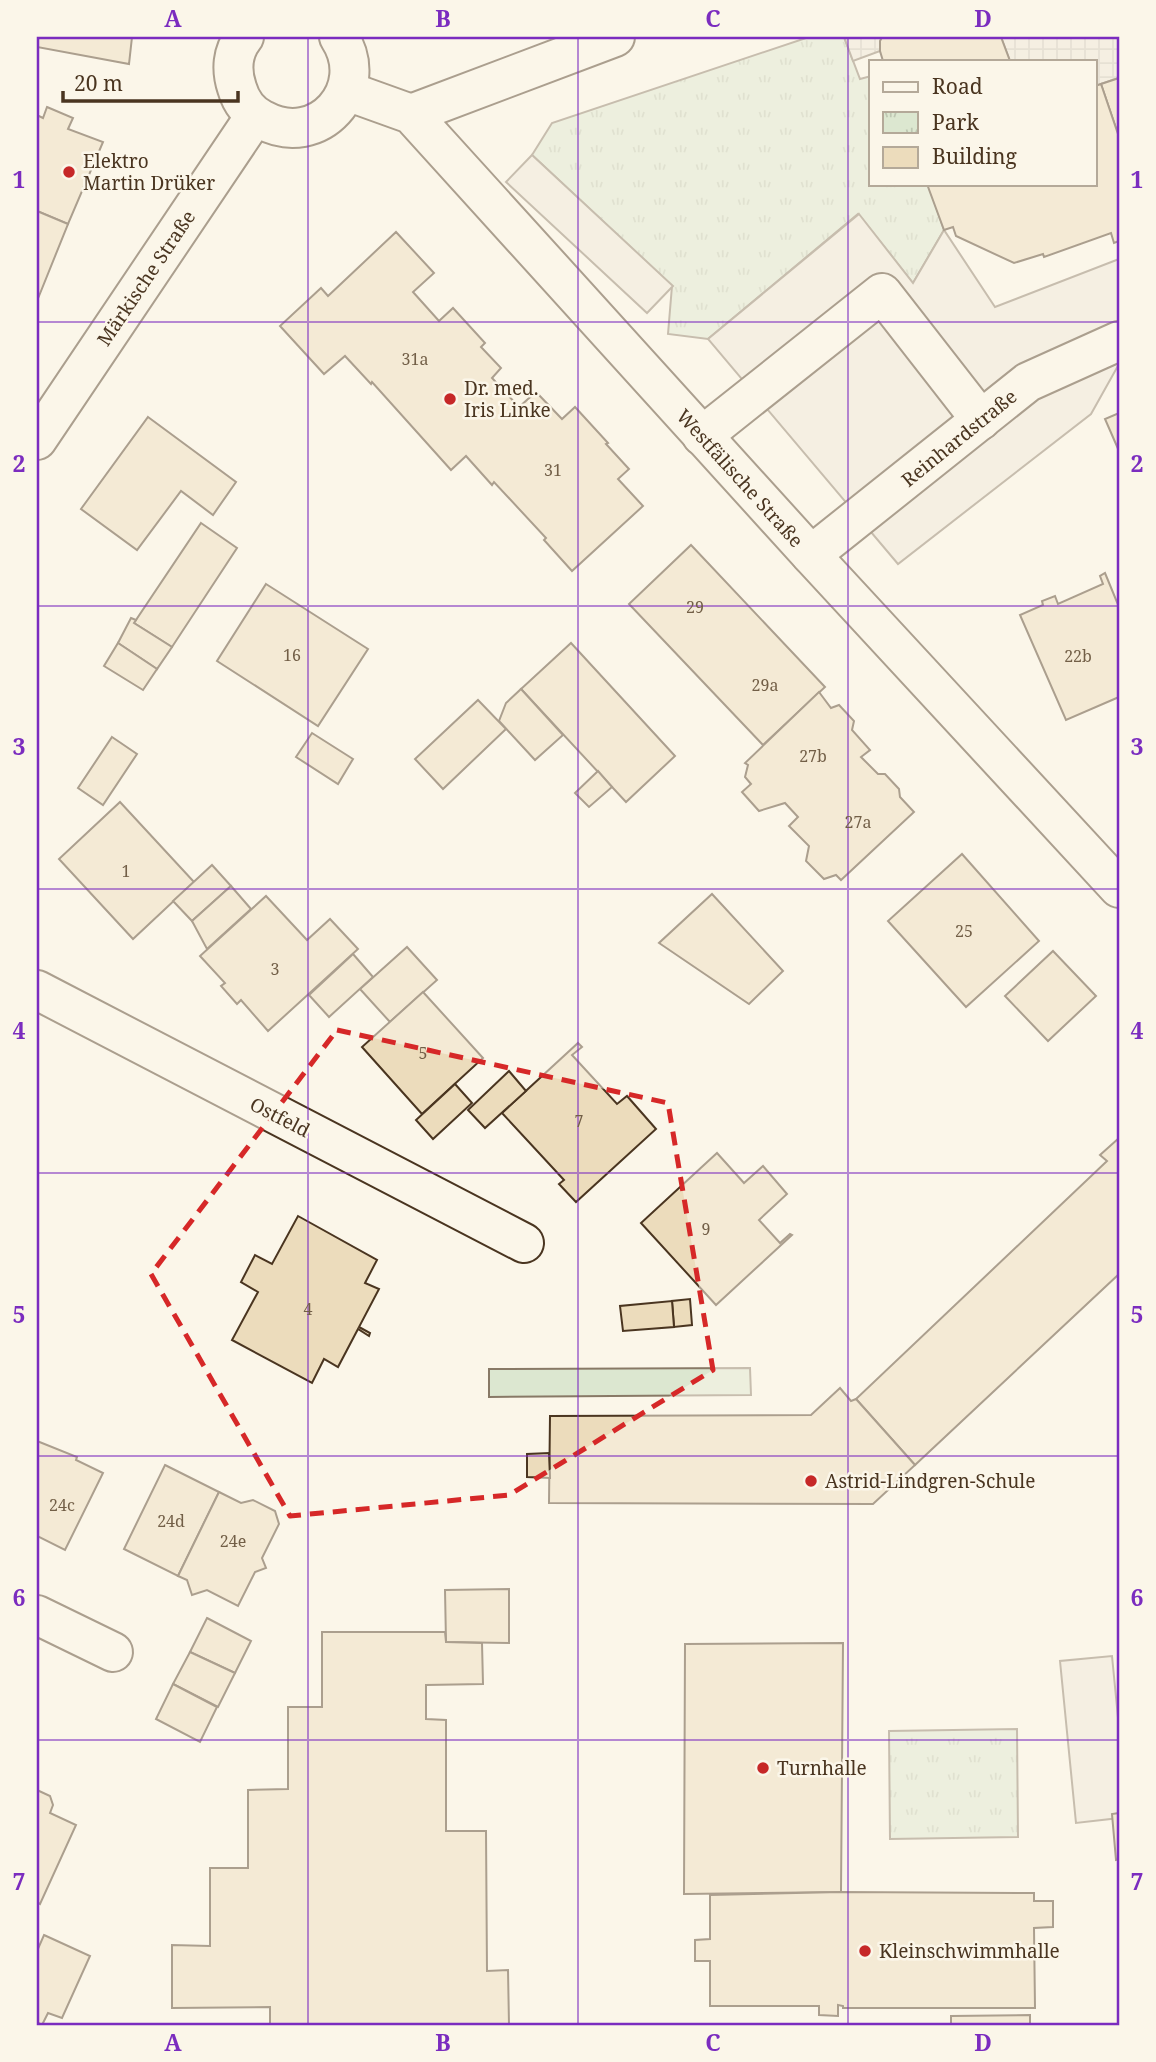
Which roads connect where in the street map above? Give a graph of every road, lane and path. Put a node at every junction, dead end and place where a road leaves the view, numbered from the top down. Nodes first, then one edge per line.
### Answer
1 (244, 37) edge
2 (339, 37) edge
3 (615, 37) edge
4 (347, 91) junction
5 (411, 114) junction
6 (255, 116) junction
7 (1119, 341) edge
8 (981, 420) junction
9 (702, 436) junction
10 (37, 440) edge
11 (811, 555) junction
12 (1119, 888) edge
13 (37, 990) edge
14 (524, 1243) dead end
15 (37, 1615) edge
16 (113, 1652) dead end

1 - 6 street
2 - 4 street
3 - 5 street
4 - 5 street, Westfälische Straße
4 - 6 street
5 - 9 street, Westfälische Straße
6 - 10 street, Märkische Straße
7 - 8 street, Reinhardstraße
8 - 9 street
8 - 11 street, Reinhardstraße
9 - 11 street, Westfälische Straße
11 - 12 street, Westfälische Straße
13 - 14 street, Ostfeld
15 - 16 street

